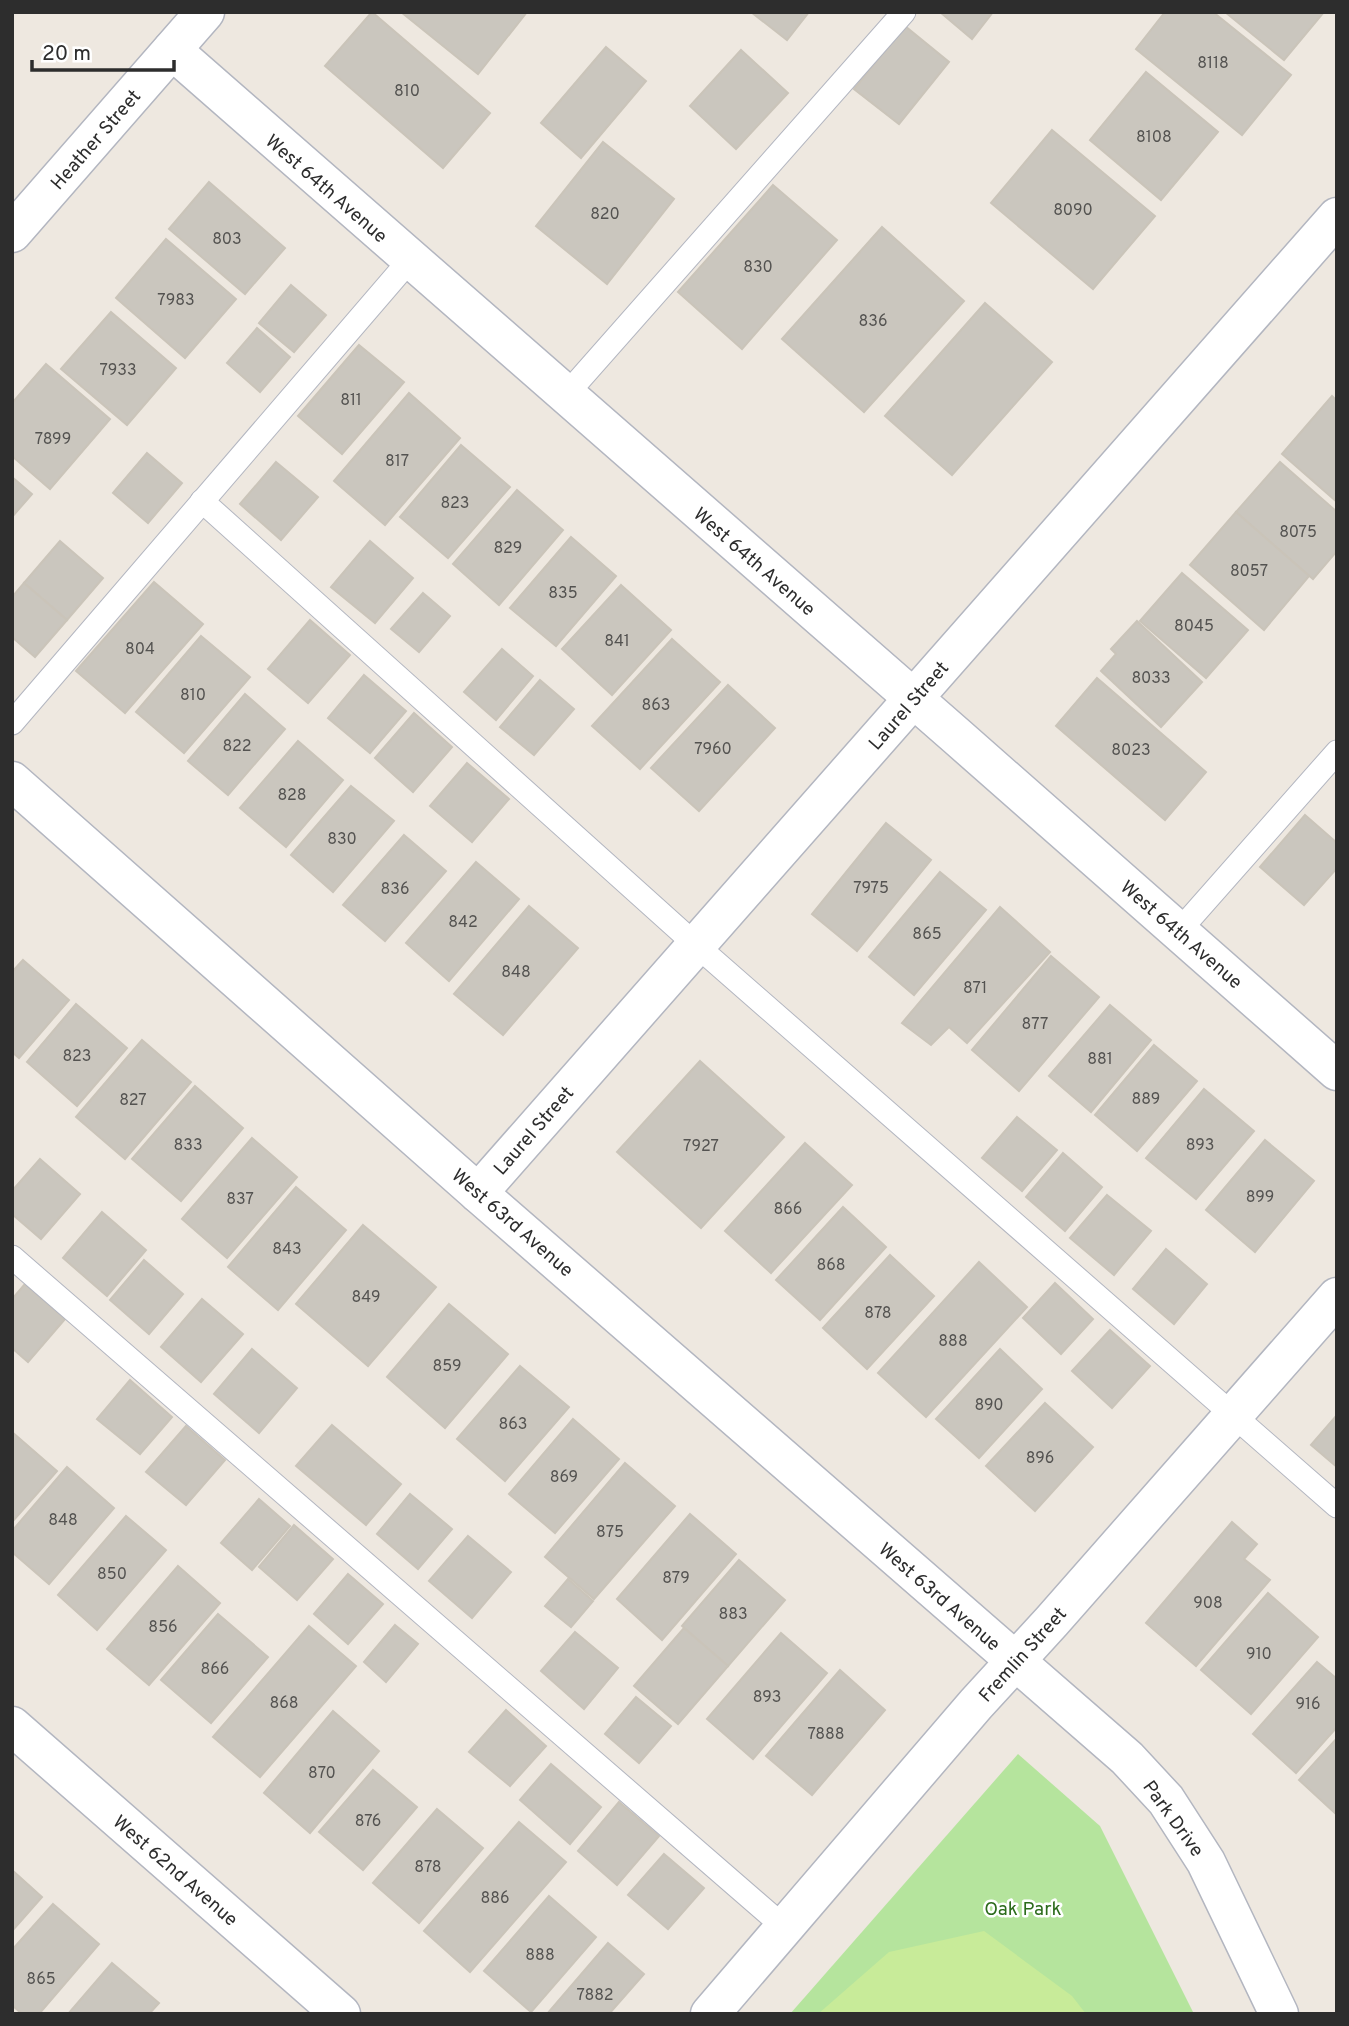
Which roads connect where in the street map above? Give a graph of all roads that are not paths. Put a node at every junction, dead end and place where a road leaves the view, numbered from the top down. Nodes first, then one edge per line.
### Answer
1 (904, 12) edge
2 (197, 15) edge
3 (172, 50) junction
4 (1337, 217) edge
5 (12, 233) edge
6 (410, 261) junction
7 (565, 396) junction
8 (202, 501) junction
9 (914, 698) junction
10 (12, 723) edge
11 (1337, 752) edge
12 (12, 781) edge
13 (1179, 931) junction
14 (696, 945) junction
15 (1337, 1071) edge
16 (478, 1192) junction
17 (12, 1257) edge
18 (1337, 1297) edge
19 (1234, 1414) junction
20 (1337, 1506) edge
21 (1016, 1662) junction
22 (12, 1726) edge
23 (784, 1927) junction
24 (341, 2014) edge
25 (709, 2014) edge
26 (1279, 2014) edge

1 - 7 lane
2 - 3 street, Heather Street
3 - 5 street, Heather Street
3 - 6 street, West 64th Avenue
4 - 9 street, Laurel Street
6 - 7 street, West 64th Avenue
6 - 8 lane
7 - 9 street, West 64th Avenue
8 - 10 lane
8 - 14 lane
9 - 13 street, West 64th Avenue
9 - 14 street, Laurel Street
11 - 13 lane
12 - 16 street, West 63rd Avenue
13 - 15 street, West 64th Avenue
14 - 16 street, Laurel Street
14 - 19 lane
16 - 21 street, West 63rd Avenue
17 - 23 lane
18 - 19 street, Fremlin Street
19 - 20 lane
19 - 21 street, Fremlin Street
21 - 23 street, Fremlin Street
21 - 26 street, Park Drive
22 - 24 street, West 62nd Avenue
23 - 25 street, Fremlin Street

